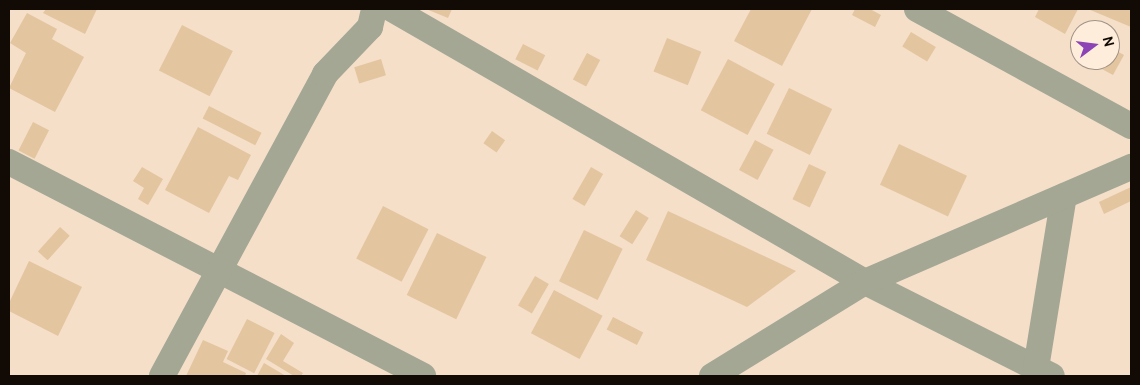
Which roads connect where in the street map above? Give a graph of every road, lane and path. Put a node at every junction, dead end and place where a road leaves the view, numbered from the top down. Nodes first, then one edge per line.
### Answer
1 (374, 9) edge
2 (392, 9) edge
3 (917, 9) edge
4 (1131, 126) edge
5 (9, 162) edge
6 (1131, 167) edge
7 (1064, 196) junction
8 (218, 271) junction
9 (865, 282) junction
10 (1044, 372) edge
11 (162, 376) edge
12 (423, 376) edge
13 (712, 376) edge

1 - 8 street
2 - 9 street
3 - 4 street
5 - 8 street
6 - 7 street
7 - 9 street
7 - 10 street
8 - 11 street
8 - 12 street
9 - 10 street
9 - 13 street

